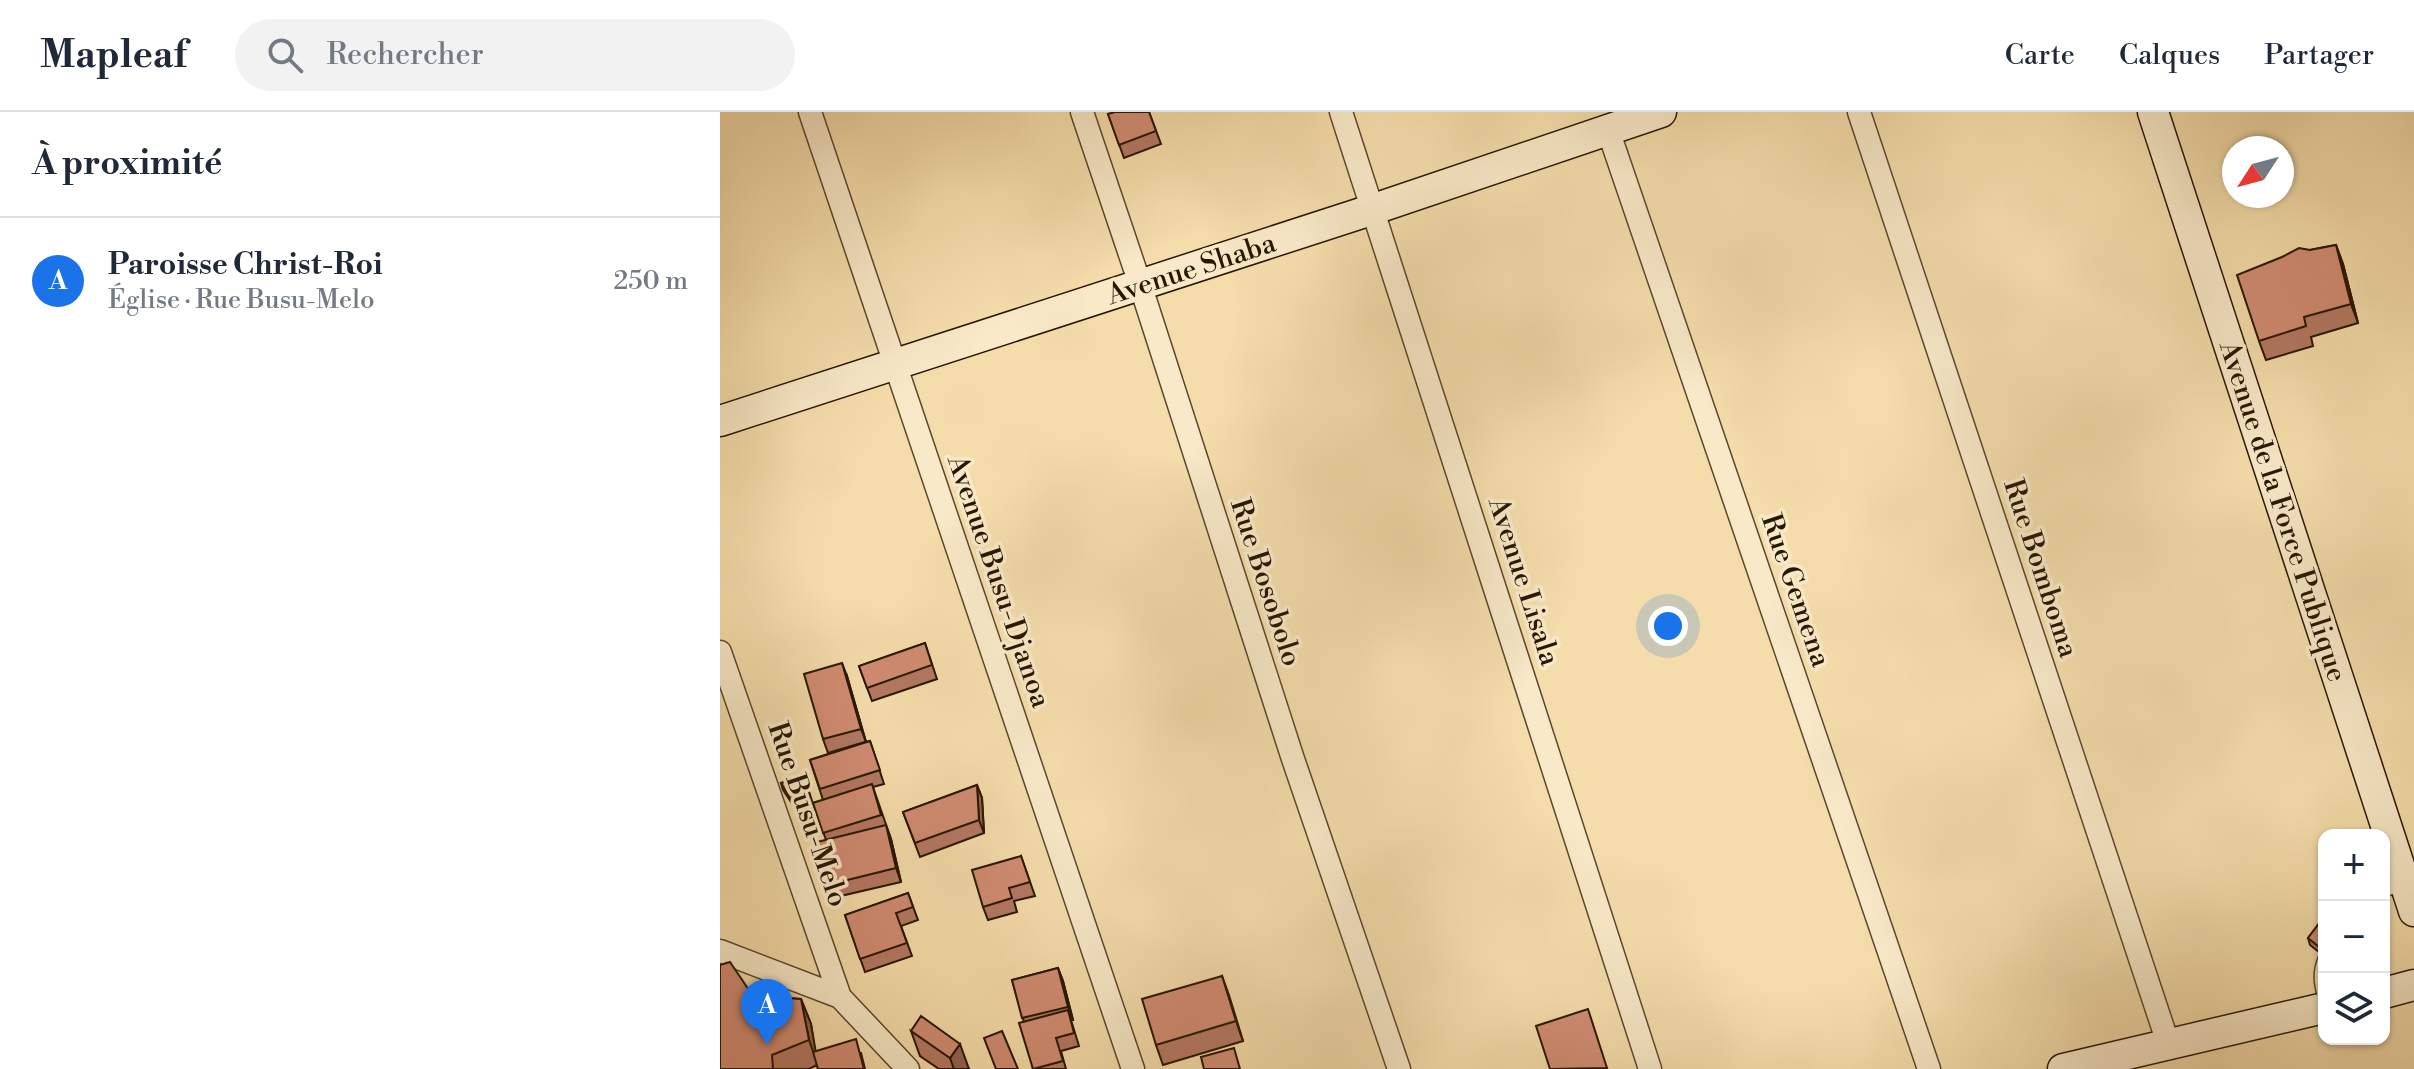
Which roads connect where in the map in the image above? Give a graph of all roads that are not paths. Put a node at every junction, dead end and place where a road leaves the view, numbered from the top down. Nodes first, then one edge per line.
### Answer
1 (810, 112) edge
2 (1082, 112) edge
3 (1341, 112) edge
4 (1661, 112) edge
5 (1859, 112) edge
6 (2153, 112) edge
7 (1608, 130) junction
8 (1374, 209) junction
9 (1140, 284) junction
10 (894, 364) junction
11 (720, 421) edge
12 (720, 652) edge
13 (2401, 895) edge
14 (720, 951) edge
15 (2414, 985) edge
16 (2390, 991) edge
17 (840, 997) junction
18 (2318, 1009) edge
19 (2168, 1043) junction
20 (908, 1069) edge
21 (1133, 1069) edge
22 (1399, 1069) edge
23 (1650, 1069) edge
24 (1929, 1069) edge
25 (2063, 1069) edge

1 - 10 street, Avenue Busu-Djanoa
2 - 9 street, Rue Bosobolo
3 - 8 street, Avenue Lisala
4 - 7 street, Avenue Shaba
5 - 19 street, Rue Bomboma
6 - 13 street, Avenue de la Force Publique
7 - 8 street, Avenue Shaba
7 - 24 street, Rue Gemena
8 - 9 street, Avenue Shaba
8 - 23 street, Avenue Lisala
9 - 10 street, Avenue Shaba
9 - 22 street, Rue Bosobolo
10 - 11 street, Avenue Shaba
10 - 21 street, Avenue Busu-Djanoa
12 - 17 street, Rue Busu-Melo
14 - 17 street
15 - 16 street
17 - 20 street
18 - 19 street
19 - 25 street

